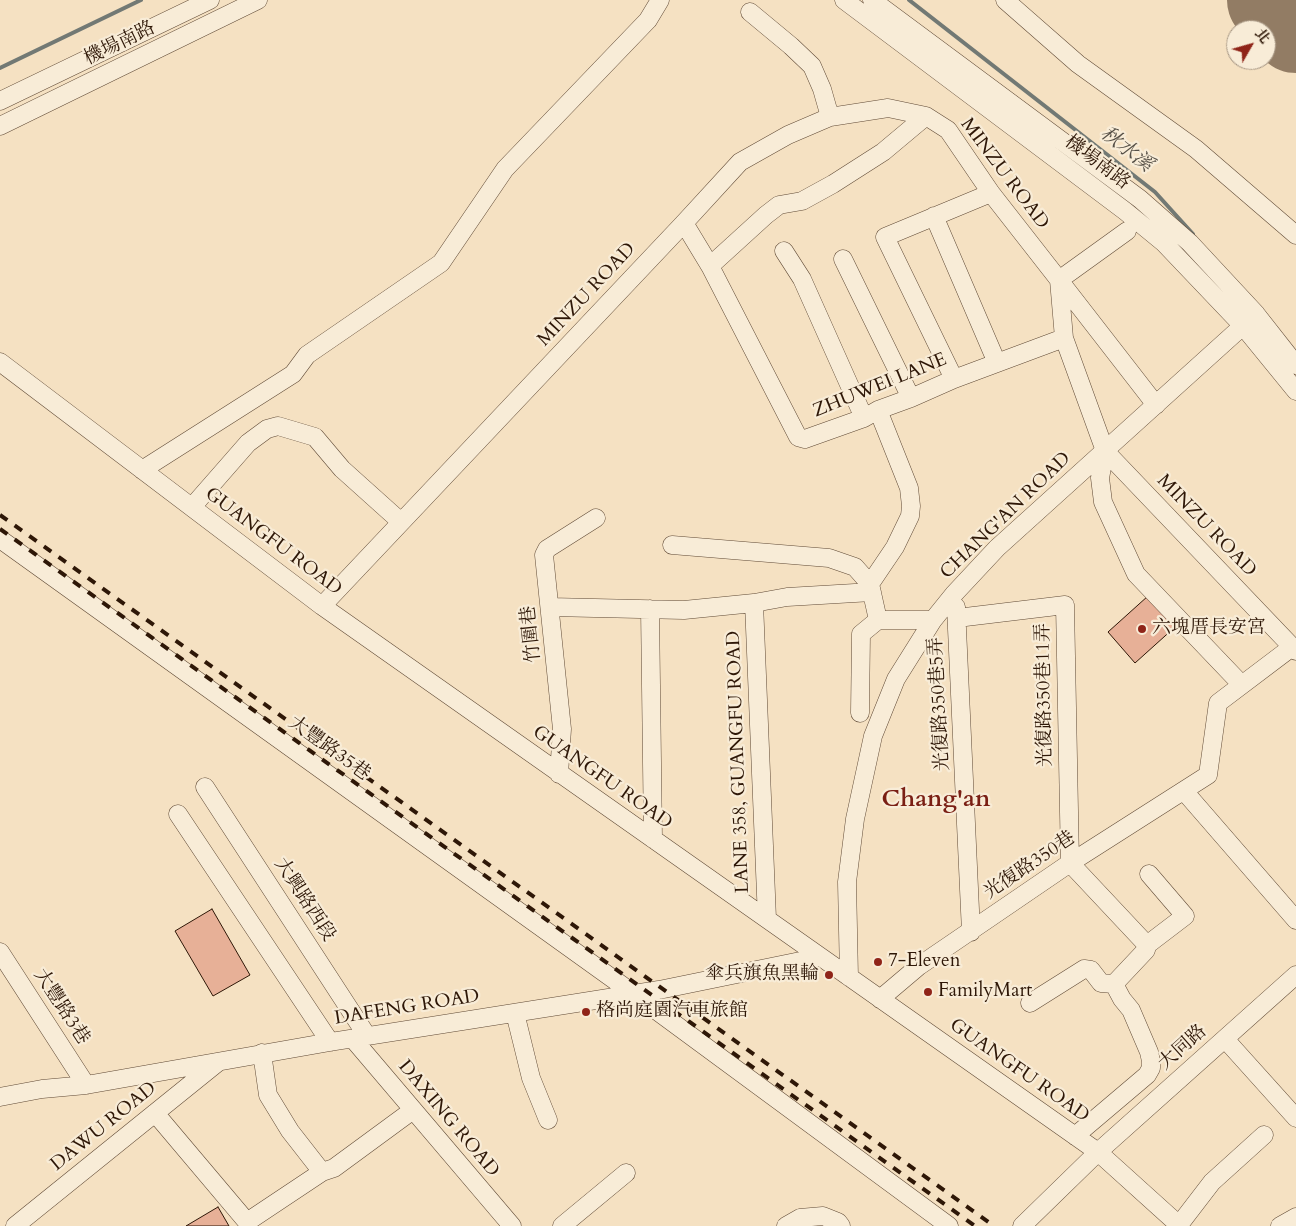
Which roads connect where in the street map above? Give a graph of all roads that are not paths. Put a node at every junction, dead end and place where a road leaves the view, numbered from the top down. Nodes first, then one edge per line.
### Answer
1 (210, 0) edge
2 (258, 0) edge
3 (660, 0) edge
4 (844, 0) edge
5 (872, 0) edge
6 (1005, 0) edge
7 (750, 12) dead end
8 (0, 101) edge
9 (926, 116) junction
10 (830, 117) junction
11 (0, 126) edge
12 (991, 193) junction
13 (934, 216) junction
14 (684, 223) junction
15 (1127, 231) dead end
16 (1296, 235) edge
17 (784, 252) dead end
18 (843, 259) dead end
19 (710, 266) junction
20 (1059, 280) junction
21 (1250, 320) junction
22 (1064, 338) junction
23 (0, 362) edge
24 (997, 363) junction
25 (1296, 365) edge
26 (954, 379) junction
27 (1296, 391) edge
28 (911, 398) junction
29 (1156, 405) junction
30 (871, 414) junction
31 (1105, 451) junction
32 (142, 470) junction
33 (192, 508) junction
34 (596, 518) dead end
35 (401, 522) junction
36 (0, 539) edge
37 (672, 545) dead end
38 (871, 588) junction
39 (954, 594) junction
40 (754, 603) junction
41 (322, 606) junction
42 (550, 607) junction
43 (650, 609) junction
44 (957, 618) junction
45 (878, 620) junction
46 (934, 620) junction
47 (1294, 649) edge
48 (1241, 684) junction
49 (860, 713) dead end
50 (560, 774) junction
51 (205, 787) dead end
52 (1184, 790) junction
53 (178, 814) dead end
54 (653, 839) junction
55 (1070, 863) junction
56 (1149, 874) dead end
57 (766, 919) junction
58 (1296, 920) edge
59 (971, 932) junction
60 (1147, 945) junction
61 (0, 952) edge
62 (820, 957) junction
63 (1296, 975) edge
64 (849, 977) junction
65 (1114, 984) junction
66 (634, 994) junction
67 (880, 999) junction
68 (1030, 1004) dead end
69 (515, 1013) junction
70 (360, 1037) junction
71 (1224, 1039) junction
72 (330, 1042) junction
73 (262, 1053) junction
74 (219, 1061) junction
75 (86, 1085) junction
76 (0, 1097) edge
77 (412, 1110) junction
78 (155, 1112) junction
79 (1296, 1118) edge
80 (548, 1120) dead end
81 (1264, 1135) dead end
82 (1075, 1136) junction
83 (1098, 1152) junction
84 (322, 1172) junction
85 (626, 1173) dead end
86 (1296, 1217) edge
87 (15, 1226) edge
88 (512, 1226) edge
89 (562, 1226) edge
90 (786, 1226) edge
91 (841, 1226) edge
92 (949, 1226) edge
93 (1022, 1226) edge
94 (1180, 1226) edge
95 (1280, 1226) edge

1 - 8 street, 機場南路
2 - 11 street, 機場南路
3 - 32 street
4 - 21 street, 機場南路
5 - 21 street, 機場南路
6 - 16 street
7 - 10 street
9 - 10 street, MINZU ROAD
9 - 12 street, MINZU ROAD
9 - 19 street
10 - 14 street, MINZU ROAD
12 - 13 street
12 - 20 street, MINZU ROAD
13 - 24 street
13 - 26 street
14 - 19 street, ZHUWEI LANE
14 - 35 street, MINZU ROAD
15 - 20 street
17 - 30 street
18 - 28 street
19 - 30 street, ZHUWEI LANE
20 - 22 street, MINZU ROAD
20 - 29 street
21 - 25 street, 機場南路
21 - 27 street, 機場南路
21 - 29 street, CHANG'AN ROAD
22 - 24 street, ZHUWEI LANE
22 - 31 street, MINZU ROAD
23 - 32 street, GUANGFU ROAD
24 - 26 street, ZHUWEI LANE
26 - 28 street, ZHUWEI LANE
28 - 30 street, ZHUWEI LANE
29 - 31 street, CHANG'AN ROAD
30 - 38 street
31 - 39 street, CHANG'AN ROAD
31 - 47 street, MINZU ROAD
31 - 48 street
32 - 33 street, GUANGFU ROAD
33 - 35 street
33 - 41 street, GUANGFU ROAD
34 - 42 street, 竹圍巷
35 - 41 street, MINZU ROAD
36 - 66 street, 大豐路35巷
37 - 38 street
38 - 40 street
38 - 45 street
39 - 44 street, 光復路350巷5弄
39 - 46 street, CHANG'AN ROAD
40 - 43 street
40 - 57 street, LANE 358, GUANGFU ROAD
41 - 50 street, GUANGFU ROAD
42 - 43 street
42 - 50 street, 竹圍巷
43 - 54 street
44 - 55 street, 光復路350巷11弄
44 - 59 street, 光復路350巷5弄
45 - 46 street
45 - 49 street
46 - 64 street, CHANG'AN ROAD
47 - 48 street
48 - 52 street, 光復路350巷
50 - 54 street, GUANGFU ROAD
51 - 70 street, 大興路西段
52 - 55 street, 光復路350巷
52 - 58 street
53 - 72 street
54 - 57 street, GUANGFU ROAD
55 - 59 street, 光復路350巷
55 - 60 street
56 - 60 street
57 - 62 street, GUANGFU ROAD
59 - 67 street, 光復路350巷
60 - 65 street
61 - 75 street, 大豐路3巷
62 - 64 street, GUANGFU ROAD
62 - 66 street, DAFENG ROAD
63 - 71 street, 大同路
64 - 67 street, GUANGFU ROAD
65 - 68 street
65 - 82 street
66 - 69 street, DAFENG ROAD
66 - 92 street, 大豐路35巷
67 - 82 street, GUANGFU ROAD
69 - 70 street, DAFENG ROAD
69 - 80 street
70 - 72 street, DAFENG ROAD
70 - 77 street, DAXING ROAD
71 - 79 street
71 - 83 street, 大同路
72 - 73 street, DAFENG ROAD
73 - 74 street, DAFENG ROAD
73 - 84 street
74 - 75 street, DAFENG ROAD
74 - 78 street, DAWU ROAD
75 - 76 street, DAFENG ROAD
77 - 84 street
77 - 88 street, DAXING ROAD
78 - 84 street
78 - 87 street, DAWU ROAD
81 - 94 street
82 - 83 street, GUANGFU ROAD
83 - 93 street, 大同路
83 - 94 street, GUANGFU ROAD
85 - 89 street
86 - 95 street
90 - 91 street

